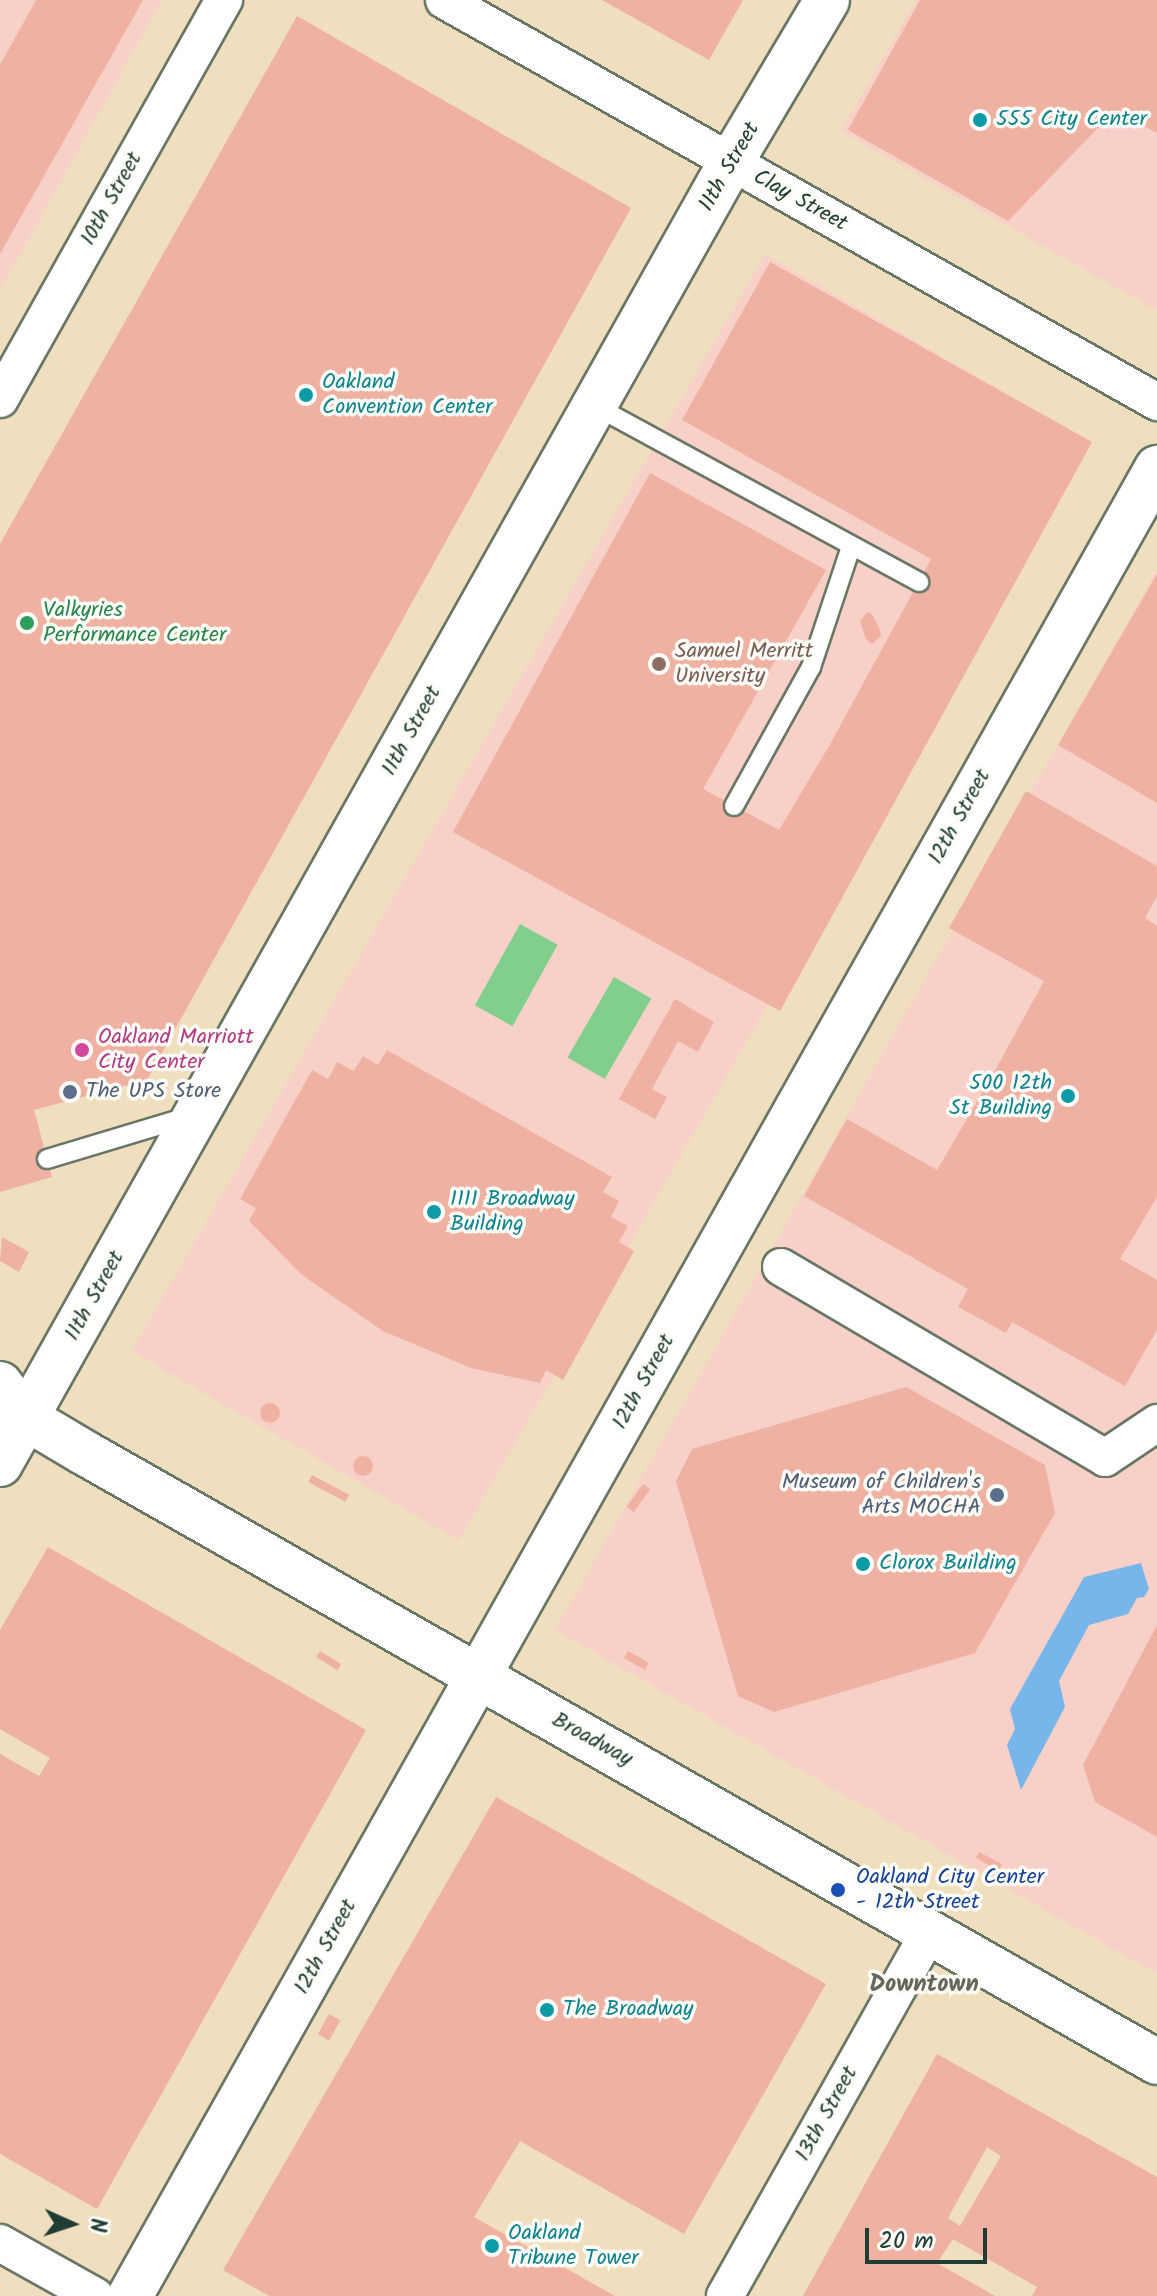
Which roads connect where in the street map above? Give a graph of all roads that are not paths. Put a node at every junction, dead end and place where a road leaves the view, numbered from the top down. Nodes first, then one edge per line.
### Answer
1 (224, 0) edge
2 (444, 0) edge
3 (827, 0) edge
4 (731, 162) junction
5 (0, 399) edge
6 (1157, 402) edge
7 (595, 406) junction
8 (1157, 468) edge
9 (851, 547) junction
10 (919, 582) dead end
11 (734, 806) dead end
12 (197, 1114) junction
13 (47, 1159) dead end
14 (781, 1267) dead end
15 (0, 1384) edge
16 (13, 1420) edge
17 (1157, 1423) edge
18 (0, 1464) edge
19 (478, 1676) junction
20 (929, 1932) junction
21 (1157, 2062) edge
22 (0, 2243) edge
23 (95, 2296) edge
24 (130, 2296) edge
25 (725, 2296) edge

1 - 5 street, 10th Street
2 - 4 street, Clay Street
3 - 4 main road, 11th Street
4 - 6 street, Clay Street
4 - 7 main road, 11th Street
7 - 9 lane
7 - 12 main road, 11th Street
8 - 19 main road, 12th Street
9 - 10 lane
9 - 11 lane
12 - 13 lane
12 - 16 main road, 11th Street
14 - 17 street
15 - 16 main road, Broadway
16 - 18 main road, 11th Street
16 - 19 main road, Broadway
19 - 20 main road, Broadway
19 - 24 main road, 12th Street
20 - 21 main road, Broadway
20 - 25 street, 13th Street
22 - 23 street

